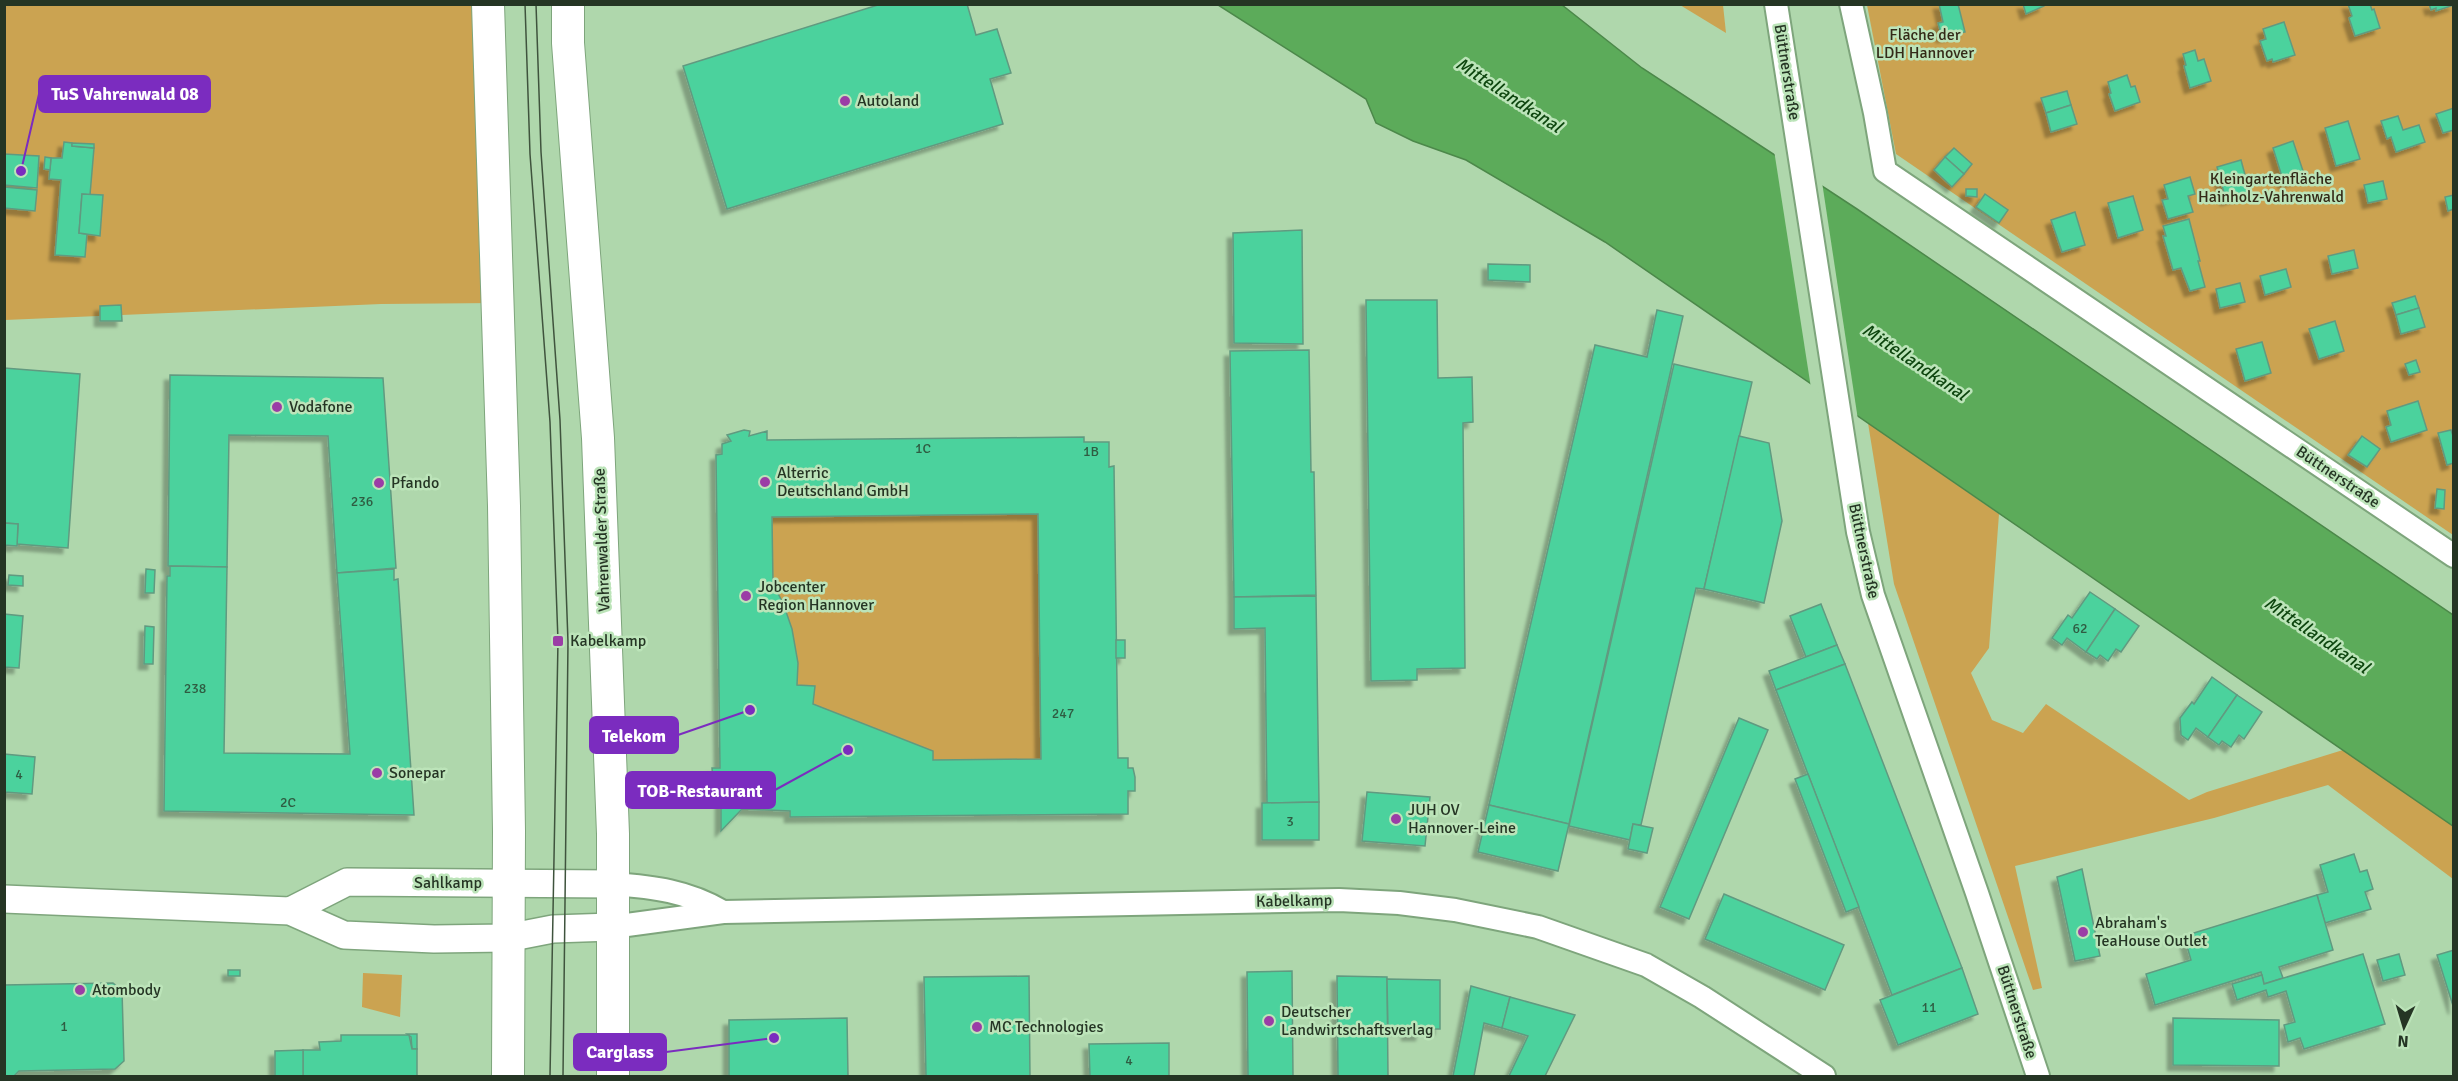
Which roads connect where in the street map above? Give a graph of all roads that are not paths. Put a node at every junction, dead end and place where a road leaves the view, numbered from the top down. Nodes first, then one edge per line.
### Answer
1 (488, 4) edge
2 (568, 4) edge
3 (1776, 4) edge
4 (1851, 4) edge
5 (2454, 556) edge
6 (509, 883) junction
7 (613, 884) junction
8 (4, 899) edge
9 (290, 911) junction
10 (723, 912) junction
11 (612, 927) junction
12 (507, 938) junction
13 (508, 1077) edge
14 (613, 1077) edge
15 (1824, 1077) edge
16 (2038, 1077) edge

1 - 6 main road
2 - 7 main road, Vahrenwalder Straße
3 - 16 street, Büttnerstraße
4 - 5 street, Büttnerstraße
6 - 7 street, Sahlkamp
6 - 9 street, Sahlkamp
6 - 12 main road
7 - 10 street, Kabelkamp
7 - 11 main road, Vahrenwalder Straße
8 - 9 street, Sahlkamp
9 - 12 street, Sahlkamp
10 - 11 street, Kabelkamp
10 - 15 street, Kabelkamp
11 - 12 street, Sahlkamp
11 - 14 main road, Vahrenwalder Straße
12 - 13 main road

